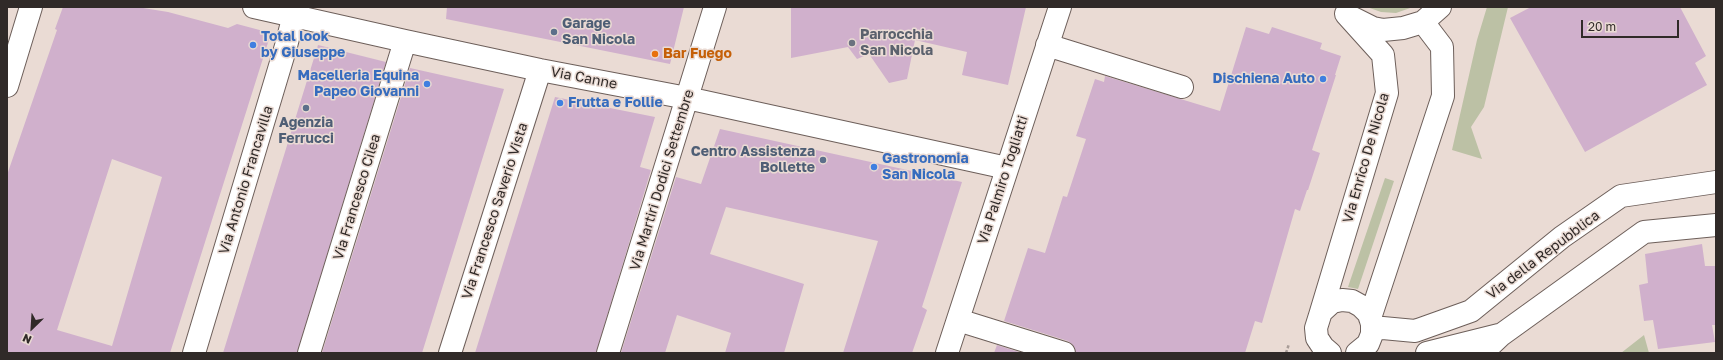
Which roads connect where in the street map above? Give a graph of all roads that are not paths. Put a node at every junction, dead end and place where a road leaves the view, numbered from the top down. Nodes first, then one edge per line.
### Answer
1 (31, 7) edge
2 (254, 7) edge
3 (716, 7) edge
4 (1060, 7) edge
5 (1440, 7) edge
6 (295, 11) edge
7 (1342, 11) edge
8 (1422, 22) junction
9 (405, 41) junction
10 (1047, 45) junction
11 (540, 70) junction
12 (7, 86) edge
13 (1182, 87) dead end
14 (687, 98) junction
15 (1007, 168) junction
16 (1716, 182) edge
17 (1716, 225) edge
18 (958, 320) junction
19 (1318, 320) junction
20 (1371, 322) junction
21 (1500, 335) junction
22 (1362, 352) edge
23 (194, 353) edge
24 (309, 353) edge
25 (450, 353) edge
26 (608, 353) edge
27 (947, 353) edge
28 (1064, 353) edge
29 (1307, 353) edge
30 (1330, 353) edge
31 (1427, 353) edge
32 (1482, 353) edge

1 - 12 street
2 - 6 street, Via Canne
3 - 14 street, Via Martiri Dodici Settembre
4 - 10 street, Via Palmiro Togliatti
5 - 8 street
6 - 9 street, Via Canne
6 - 23 street, Via Antonio Francavilla
7 - 8 street
7 - 19 street, Via Enrico De Nicola
8 - 20 street
9 - 11 street, Via Canne
9 - 24 street, Via Francesco Cilea
10 - 13 street
10 - 15 street, Via Palmiro Togliatti
11 - 14 street, Via Canne
11 - 25 street, Via Francesco Saverio Vista
14 - 15 street, Via Canne
14 - 26 street, Via Martiri Dodici Settembre
15 - 18 street, Via Palmiro Togliatti
16 - 20 street, Via della Repubblica
17 - 21 street
18 - 27 street, Via Palmiro Togliatti
18 - 28 street
19 - 20 street
19 - 29 street, Via Enrico De Nicola
19 - 30 street
20 - 22 street
21 - 31 street
21 - 32 street

